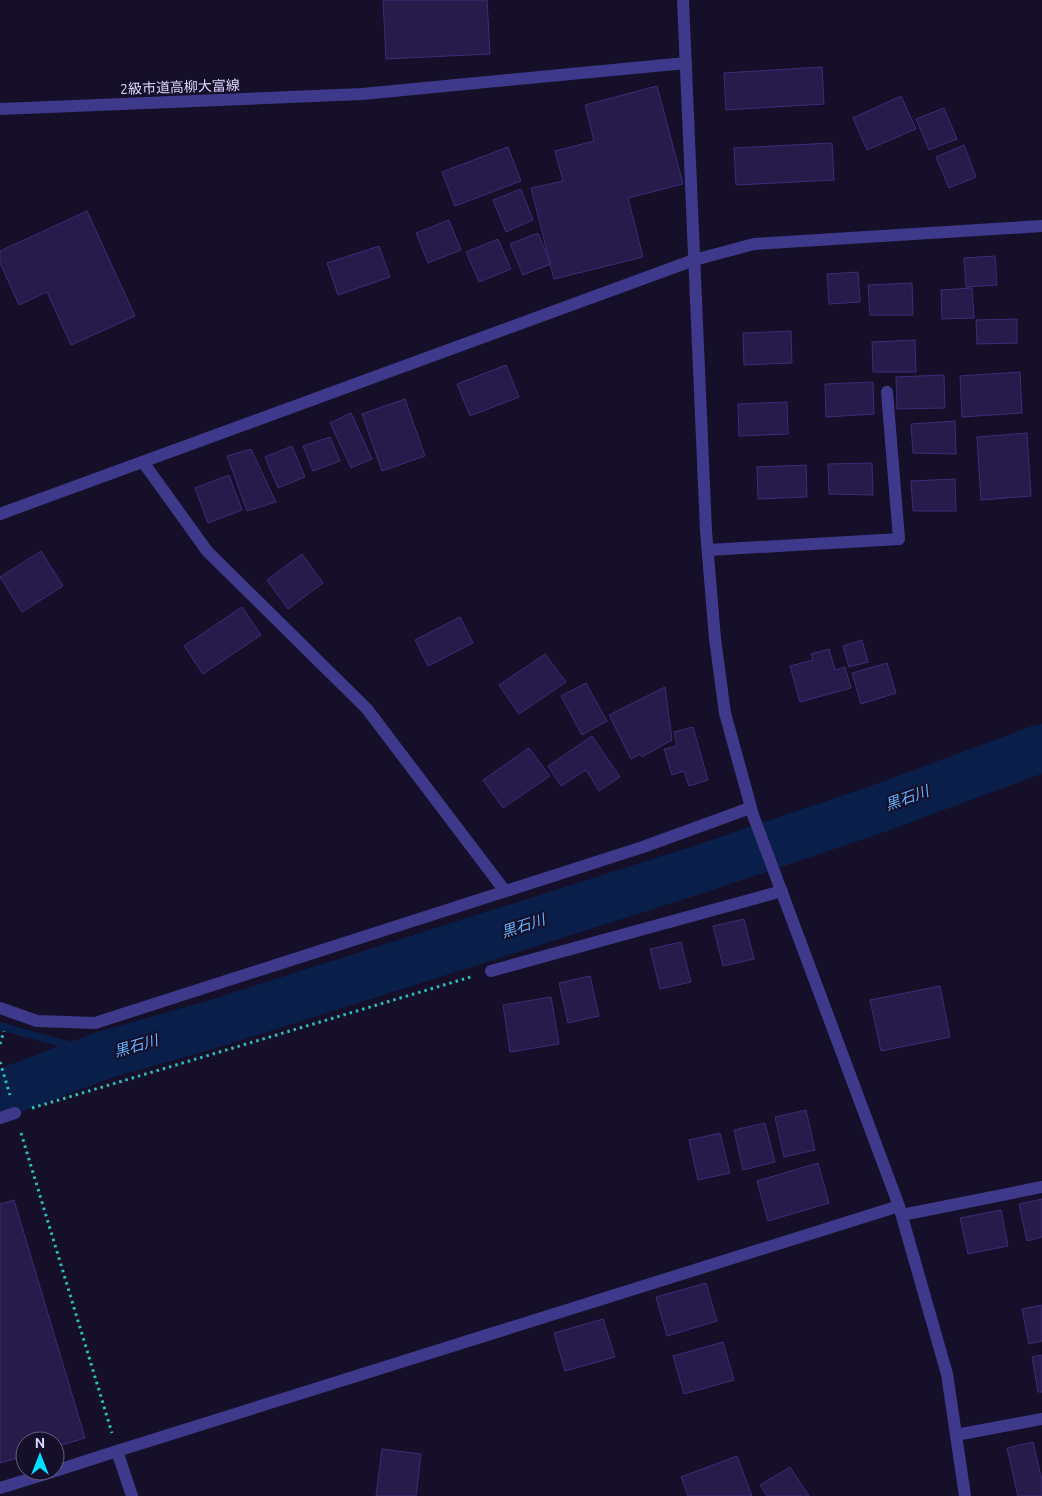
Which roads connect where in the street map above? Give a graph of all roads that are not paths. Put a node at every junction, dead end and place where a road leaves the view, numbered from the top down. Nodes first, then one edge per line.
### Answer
1 (683, 0) edge
2 (686, 63) junction
3 (0, 109) edge
4 (1042, 226) edge
5 (694, 260) junction
6 (887, 392) dead end
7 (143, 462) junction
8 (0, 514) edge
9 (708, 550) junction
10 (751, 812) junction
11 (505, 891) junction
12 (782, 891) junction
13 (491, 971) road end
14 (0, 1008) edge
15 (15, 1113) road end
16 (0, 1118) edge
17 (1042, 1187) edge
18 (900, 1210) junction
19 (1042, 1419) edge
20 (956, 1435) junction
21 (118, 1451) junction
22 (65, 1468) edge
23 (23, 1481) edge
24 (0, 1488) edge
25 (132, 1496) edge
26 (964, 1496) edge

1 - 2 street
2 - 3 street, 2級市道高柳大富線
2 - 5 street
4 - 5 street
5 - 7 street
5 - 9 street
6 - 9 street
7 - 8 street
7 - 11 street
9 - 10 street
10 - 11 street
10 - 12 street
11 - 14 street
12 - 13 street
12 - 18 street
15 - 16 street
17 - 18 street
18 - 20 street
18 - 21 street
19 - 20 street
20 - 26 street
21 - 22 street
21 - 25 street
23 - 24 street

